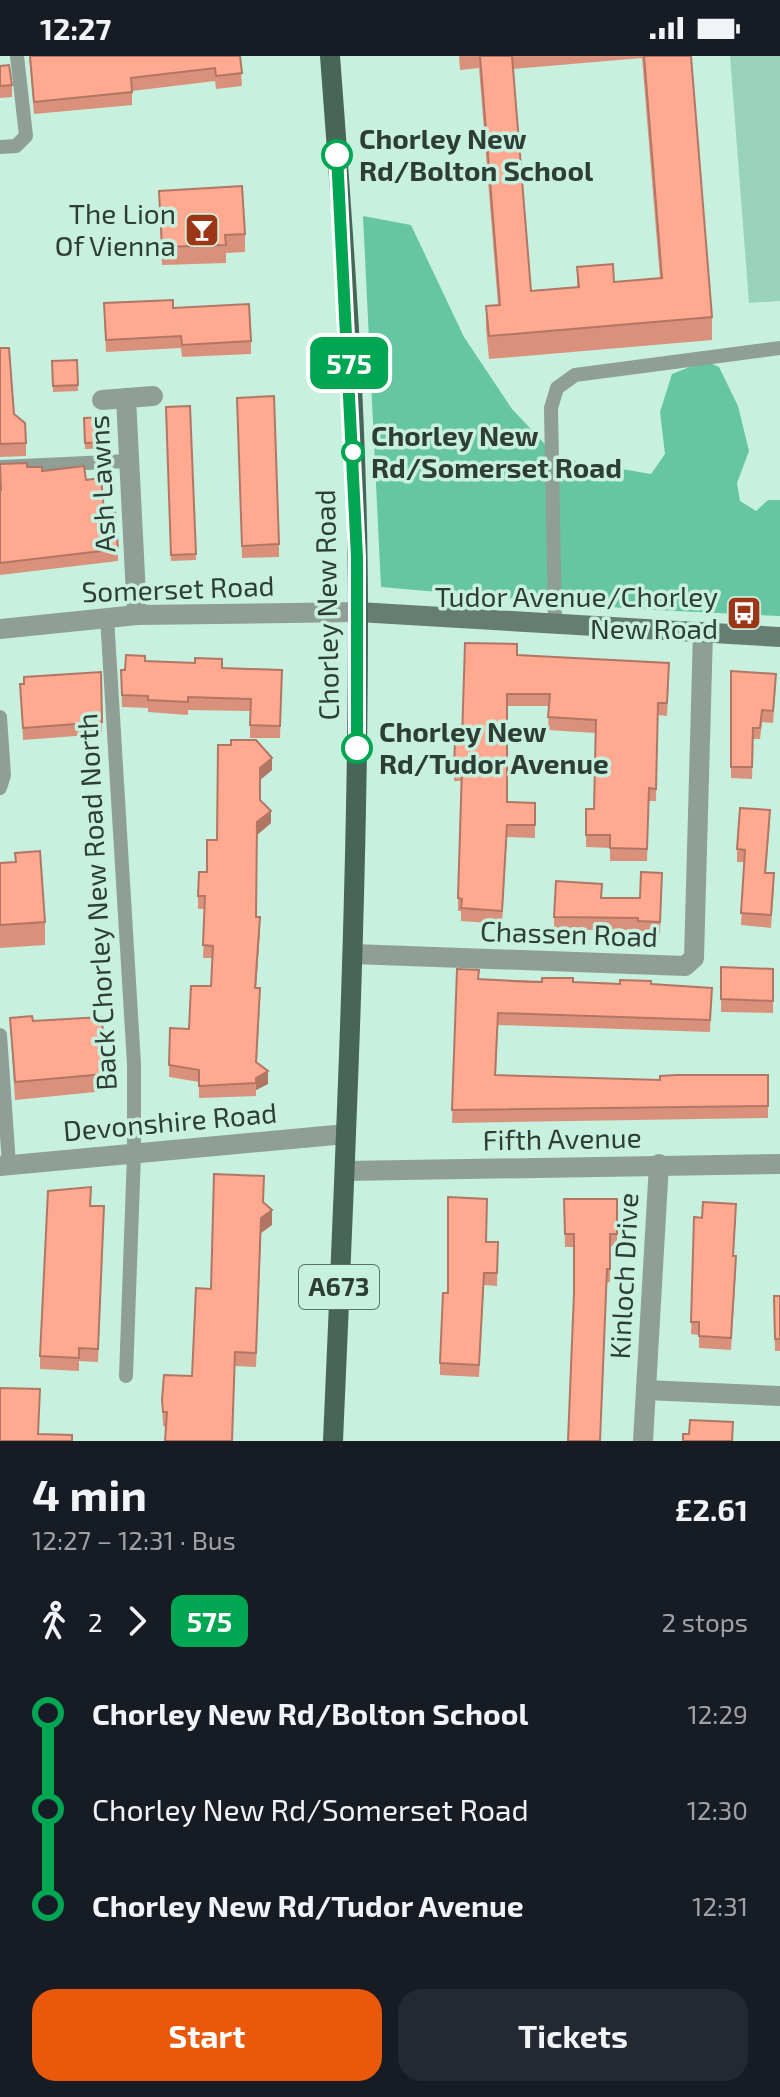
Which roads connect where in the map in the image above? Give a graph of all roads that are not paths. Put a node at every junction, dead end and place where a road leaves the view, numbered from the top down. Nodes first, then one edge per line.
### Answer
1 (17, 56) edge
2 (330, 56) edge
3 (0, 147) edge
4 (780, 348) edge
5 (153, 396) dead end
6 (126, 398) junction
7 (102, 400) dead end
8 (129, 461) junction
9 (0, 467) edge
10 (358, 612) junction
11 (137, 615) junction
12 (107, 617) junction
13 (555, 622) junction
14 (0, 629) edge
15 (703, 632) junction
16 (780, 637) edge
17 (0, 717) edge
18 (0, 788) edge
19 (353, 954) junction
20 (0, 1035) edge
21 (346, 1134) junction
22 (134, 1154) junction
23 (659, 1164) junction
24 (780, 1164) edge
25 (4, 1166) edge
26 (345, 1171) junction
27 (126, 1376) dead end
28 (646, 1390) junction
29 (780, 1396) edge
30 (333, 1441) edge
31 (643, 1441) edge

1 - 3 lane
2 - 10 main road, Chorley New Road / A673
4 - 13 lane
5 - 6 street, Ash Lawns
6 - 7 street, Ash Lawns
6 - 8 street, Ash Lawns
8 - 9 lane
8 - 11 street, Ash Lawns
10 - 11 street, Somerset Road
10 - 13 main road
10 - 19 main road, Chorley New Road / A673
11 - 12 street, Somerset Road
12 - 14 street, Somerset Road
12 - 22 lane, Back Chorley New Road North
13 - 15 main road
15 - 16 main road
15 - 19 street, Chassen Road
17 - 18 lane
19 - 21 main road, Chorley New Road / A673
20 - 25 lane
21 - 22 street, Devonshire Road
21 - 26 main road, Chorley New Road / A673
22 - 25 street, Devonshire Road
22 - 27 lane, Back Chorley New Road North
23 - 24 street, Fifth Avenue
23 - 26 street, Fifth Avenue
23 - 28 street, Kinloch Drive
26 - 30 main road, Chorley New Road / A673
28 - 29 street, Kinloch Drive
28 - 31 street, Kinloch Drive

